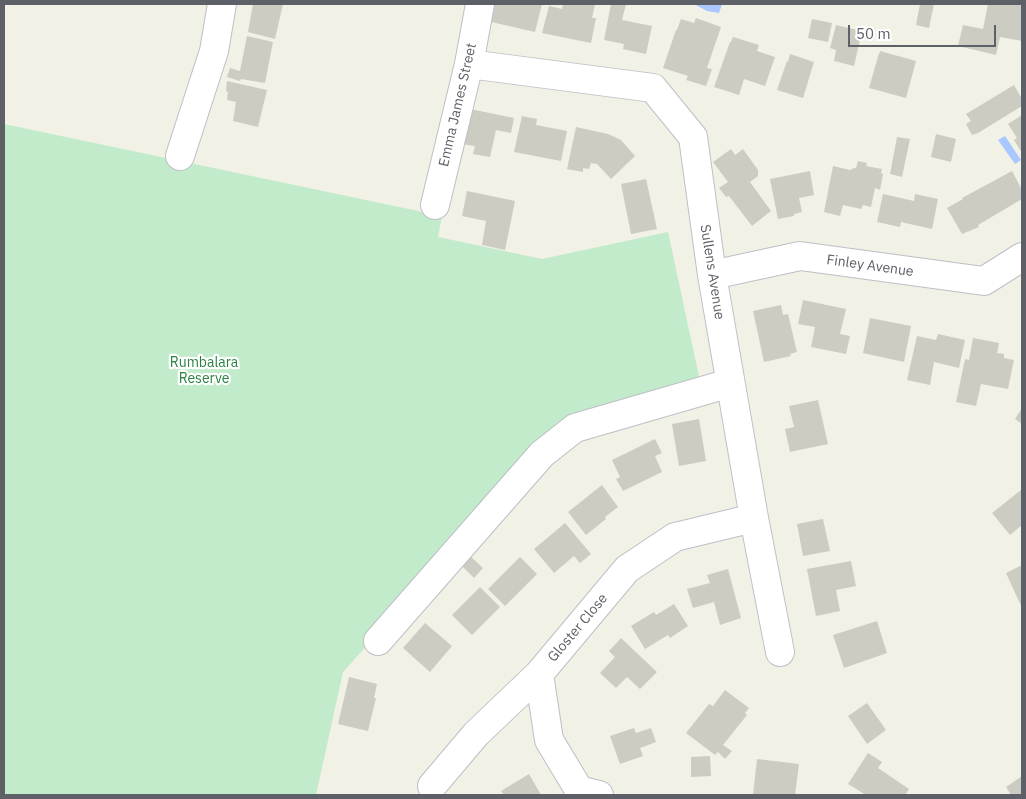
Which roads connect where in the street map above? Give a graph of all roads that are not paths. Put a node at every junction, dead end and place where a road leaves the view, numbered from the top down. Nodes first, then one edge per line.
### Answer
1 (222, 4) edge
2 (480, 4) edge
3 (469, 64) junction
4 (180, 156) dead end
5 (435, 206) dead end
6 (1022, 256) edge
7 (712, 275) junction
8 (730, 383) junction
9 (754, 518) junction
10 (378, 641) dead end
11 (780, 652) dead end
12 (539, 674) junction
13 (432, 786) dead end
14 (599, 795) edge

1 - 4 street
2 - 3 street, Emma James Street
3 - 5 street, Emma James Street
3 - 7 street, Sullens Avenue
6 - 7 street, Finley Avenue
7 - 8 street, Sullens Avenue
8 - 9 street, Sullens Avenue
8 - 10 street
9 - 11 street, Sullens Avenue
9 - 12 street, Gloster Close
12 - 13 street, Gloster Close
12 - 14 street

